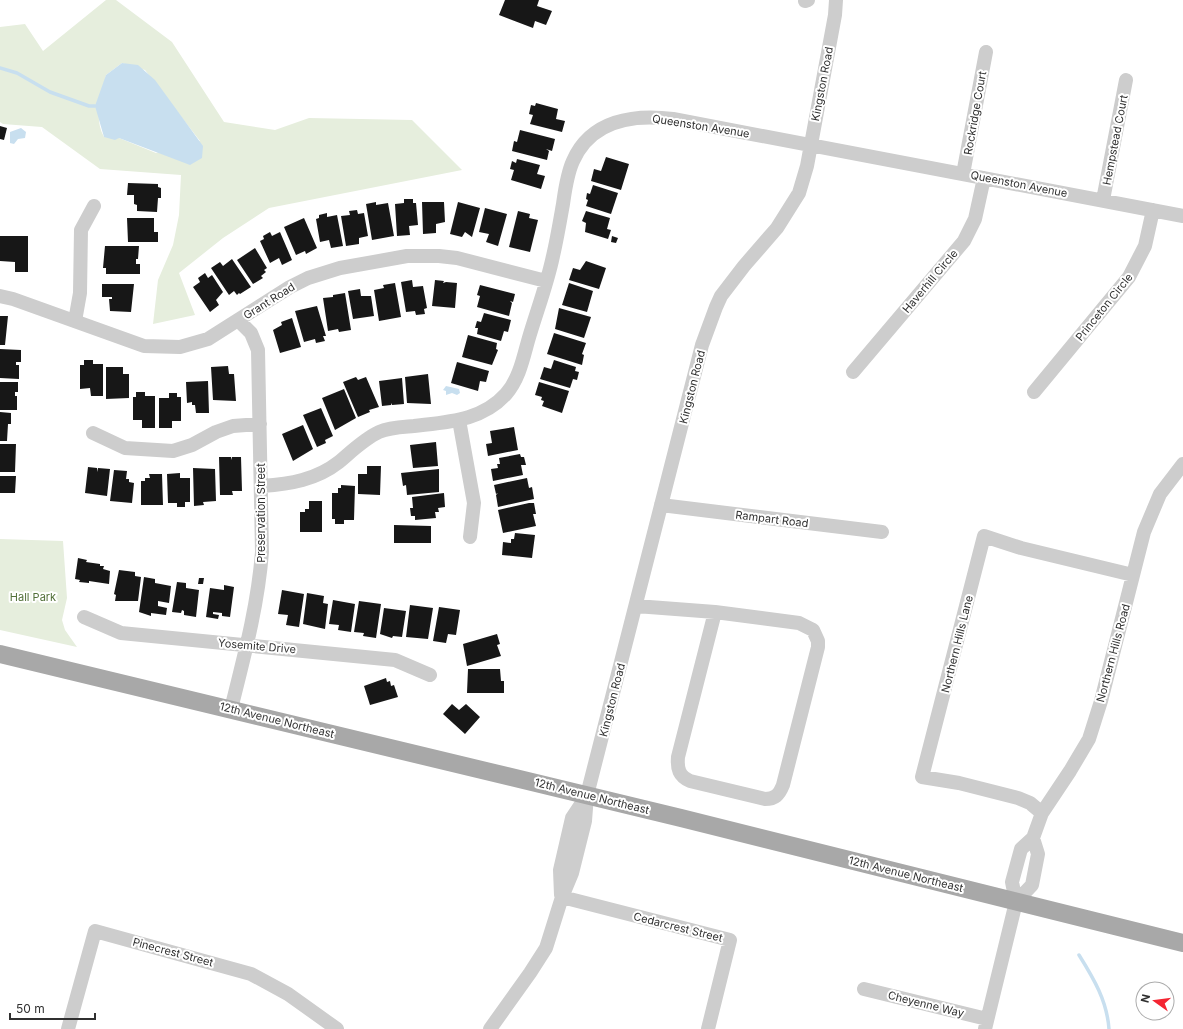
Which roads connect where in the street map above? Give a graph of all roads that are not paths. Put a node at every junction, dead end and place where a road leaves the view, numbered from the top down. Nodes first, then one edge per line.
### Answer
1 (836, 0) edge
2 (986, 52) dead end
3 (1126, 80) dead end
4 (811, 145) junction
5 (963, 174) junction
6 (984, 178) junction
7 (1103, 200) junction
8 (94, 206) dead end
9 (1153, 210) junction
10 (1183, 216) edge
11 (546, 281) junction
12 (0, 296) edge
13 (239, 320) junction
14 (75, 321) junction
15 (853, 372) dead end
16 (1034, 392) dead end
17 (459, 420) junction
18 (260, 424) junction
19 (93, 433) dead end
20 (1183, 464) edge
21 (262, 486) junction
22 (661, 505) junction
23 (882, 532) dead end
24 (470, 537) dead end
25 (1133, 575) junction
26 (636, 606) junction
27 (715, 612) junction
28 (84, 617) dead end
29 (246, 645) junction
30 (0, 654) edge
31 (430, 675) dead end
32 (231, 709) junction
33 (587, 795) junction
34 (1042, 814) junction
35 (1033, 838) junction
36 (562, 897) junction
37 (1016, 902) junction
38 (1183, 943) edge
39 (864, 989) dead end
40 (986, 1024) edge
41 (68, 1029) edge
42 (337, 1029) edge
43 (490, 1029) edge
44 (708, 1029) edge

1 - 4 street, Kingston Road
2 - 5 street, Rockridge Court
3 - 7 street, Hempstead Court
4 - 5 street, Queenston Avenue
4 - 11 street, Queenston Avenue
4 - 22 street, Kingston Road
5 - 6 street, Queenston Avenue
6 - 7 street, Queenston Avenue
6 - 15 street, Haverhill Circle
7 - 9 street, Queenston Avenue
8 - 14 street
9 - 10 street, Queenston Avenue
9 - 16 street, Princeton Circle
11 - 13 street, Grant Road
11 - 17 street, Queenston Avenue
12 - 14 street, Grant Road
13 - 14 street, Grant Road
13 - 18 street, Preservation Street
17 - 21 street, Queenston Avenue
17 - 24 street
18 - 19 street
18 - 21 street, Preservation Street
20 - 25 street, Northern Hills Road
21 - 29 street, Preservation Street
22 - 23 street, Rampart Road
22 - 26 street, Kingston Road
25 - 34 street, Northern Hills Road
25 - 34 street, Northern Hills Lane
26 - 27 street
26 - 33 street, Kingston Road
27 - 27 street
28 - 29 street, Yosemite Drive
29 - 31 street, Yosemite Drive
29 - 32 street, Preservation Street
30 - 32 main road, 12th Avenue Northeast
32 - 33 main road, 12th Avenue Northeast
33 - 36 street, Kingston Road
33 - 37 main road, 12th Avenue Northeast
34 - 35 street, Northern Hills Road
35 - 37 street, Northern Hills Road
35 - 37 street
36 - 43 street, Kingston Road
36 - 44 street, Cedarcrest Street
37 - 38 main road, 12th Avenue Northeast
37 - 40 street
39 - 40 street, Cheyenne Way
41 - 42 street, Pinecrest Street

